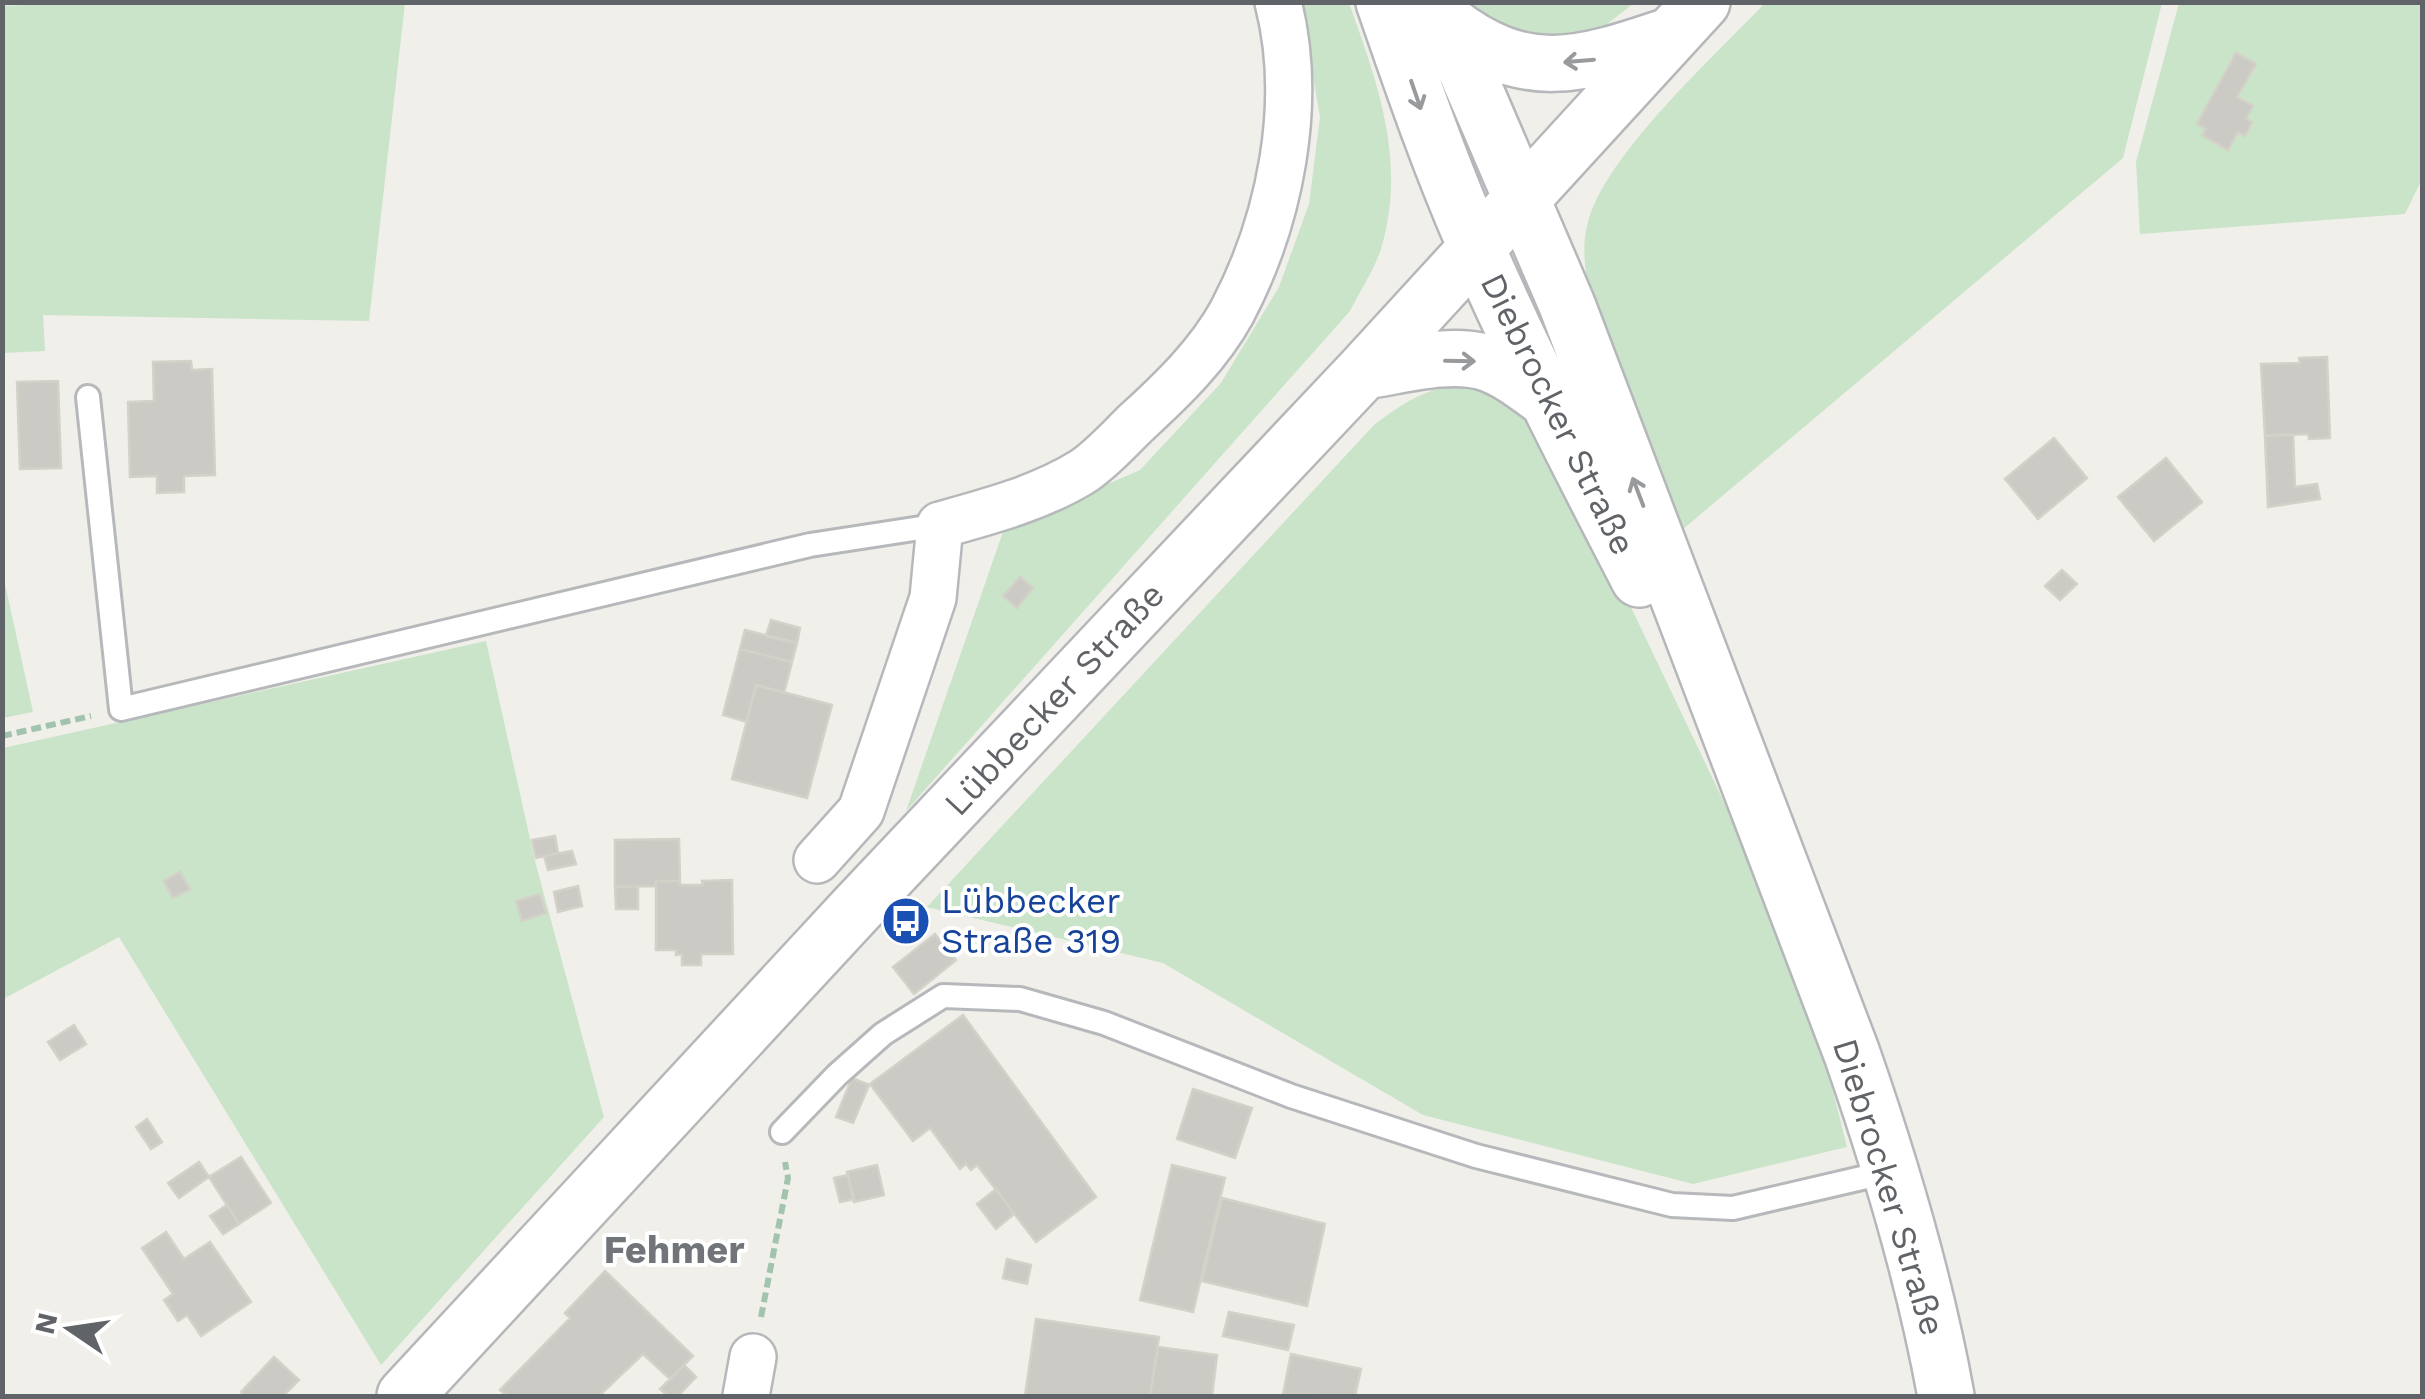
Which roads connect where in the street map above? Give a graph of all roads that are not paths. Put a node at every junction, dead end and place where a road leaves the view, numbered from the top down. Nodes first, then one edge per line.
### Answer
1 (1278, 2) edge
2 (1384, 2) edge
3 (1441, 12) edge
4 (1687, 19) edge
5 (1523, 198) junction
6 (1477, 248) junction
7 (1364, 371) junction
8 (88, 397) dead end
9 (1546, 399) junction
10 (940, 525) junction
11 (1760, 812) junction
12 (817, 860) dead end
13 (782, 1132) road end
14 (1892, 1171) junction
15 (406, 1396) edge
16 (1946, 1396) edge

1 - 10 street
2 -> 6 main road, Diebrocker Straße
4 -> 3 main road, Diebrocker Straße
3 - 5 main road, Diebrocker Straße
4 - 5 main road, Lübbecker Straße
5 - 6 main road, Lübbecker Straße
11 -> 5 main road, Diebrocker Straße
6 - 7 main road, Lübbecker Straße
6 - 9 main road, Diebrocker Straße
7 -> 9 main road
7 - 15 main road, Lübbecker Straße
8 - 10 lane
9 - 11 main road, Diebrocker Straße
10 - 12 street
11 - 14 main road, Diebrocker Straße
13 - 14 lane
14 - 16 main road, Diebrocker Straße

